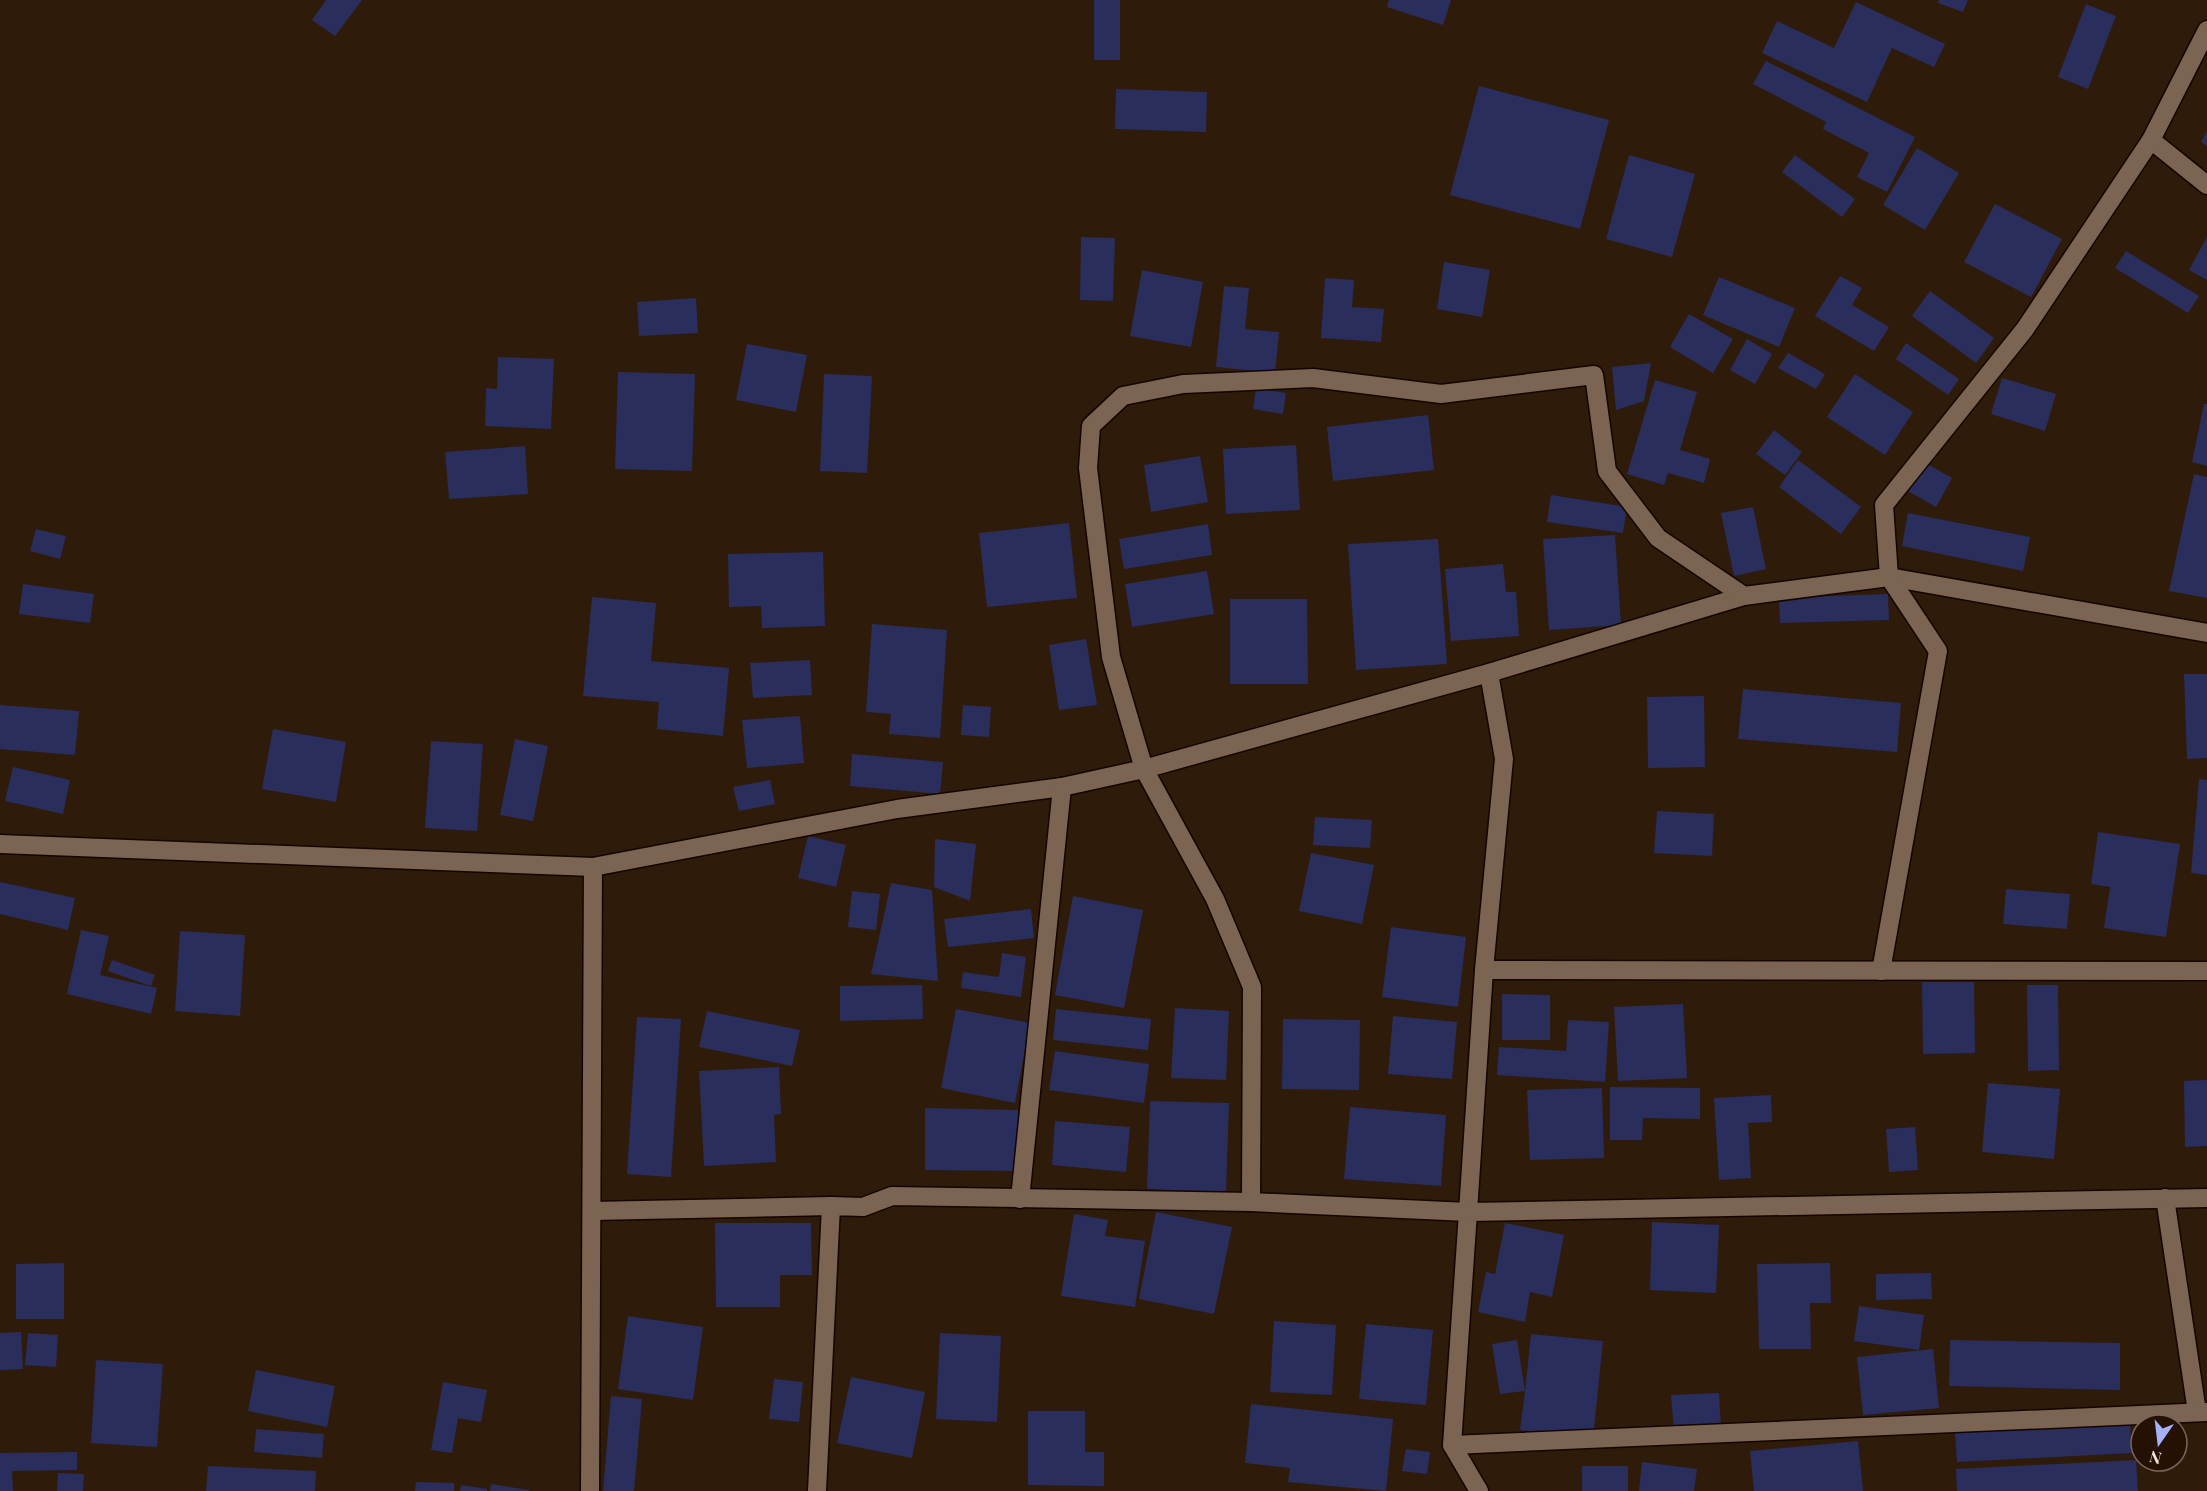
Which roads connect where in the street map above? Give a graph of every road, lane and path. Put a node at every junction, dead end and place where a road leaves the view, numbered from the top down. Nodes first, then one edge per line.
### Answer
1 (2207, 30) edge
2 (2151, 140) junction
3 (2207, 185) edge
4 (1889, 577) junction
5 (1743, 596) junction
6 (2207, 633) edge
7 (1489, 673) junction
8 (1144, 769) junction
9 (1062, 787) junction
10 (0, 844) edge
11 (593, 867) junction
12 (1484, 970) junction
13 (1881, 971) junction
14 (2207, 971) edge
15 (2165, 1198) junction
16 (2207, 1198) edge
17 (1020, 1199) junction
18 (1251, 1202) junction
19 (831, 1206) junction
20 (592, 1210) junction
21 (1468, 1212) junction
22 (2202, 1412) edge
23 (1452, 1445) junction
24 (590, 1491) edge
25 (817, 1491) edge
26 (1479, 1491) edge

1 - 2 street
2 - 3 street
2 - 4 street
4 - 5 street
4 - 6 street
4 - 13 street
5 - 7 street
5 - 8 street
7 - 8 street
7 - 12 street
8 - 9 street
8 - 18 street
9 - 11 street
9 - 17 street
10 - 11 street
11 - 20 street
12 - 13 street
12 - 21 street
13 - 14 street
15 - 16 street
15 - 21 street
15 - 22 street
17 - 18 street
17 - 19 street
18 - 21 street
19 - 20 street
19 - 25 street
20 - 24 street
21 - 23 street
22 - 23 street
23 - 26 street

